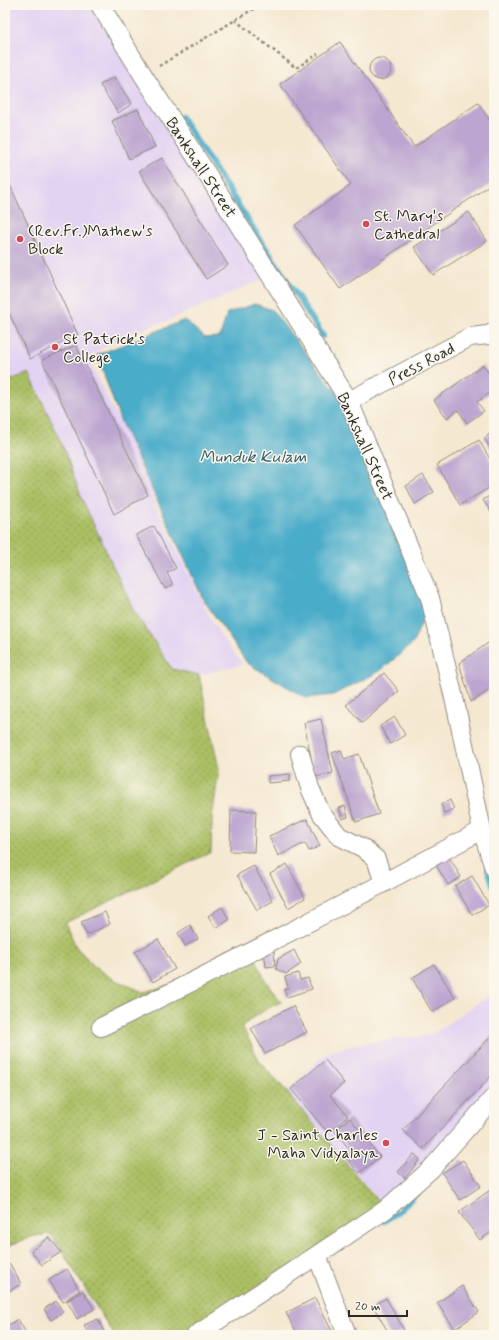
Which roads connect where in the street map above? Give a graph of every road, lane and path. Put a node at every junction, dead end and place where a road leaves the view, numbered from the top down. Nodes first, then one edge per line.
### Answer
1 (100, 5) edge
2 (260, 5) edge
3 (235, 20) junction
4 (318, 54) dead end
5 (143, 76) junction
6 (494, 332) edge
7 (349, 401) junction
8 (300, 754) dead end
9 (482, 830) junction
10 (494, 868) edge
11 (384, 883) junction
12 (102, 1027) dead end
13 (494, 1097) edge
14 (317, 1255) junction
15 (196, 1335) edge
16 (348, 1335) edge

1 - 5 street, Bankshall Street
2 - 3 path
3 - 4 path
3 - 5 path
5 - 7 street, Bankshall Street
6 - 7 street, Press Road
7 - 9 street, Bankshall Street
8 - 11 street
9 - 10 street, Bankshall Street
9 - 11 street
11 - 12 street
13 - 14 street
14 - 15 street
14 - 16 street

